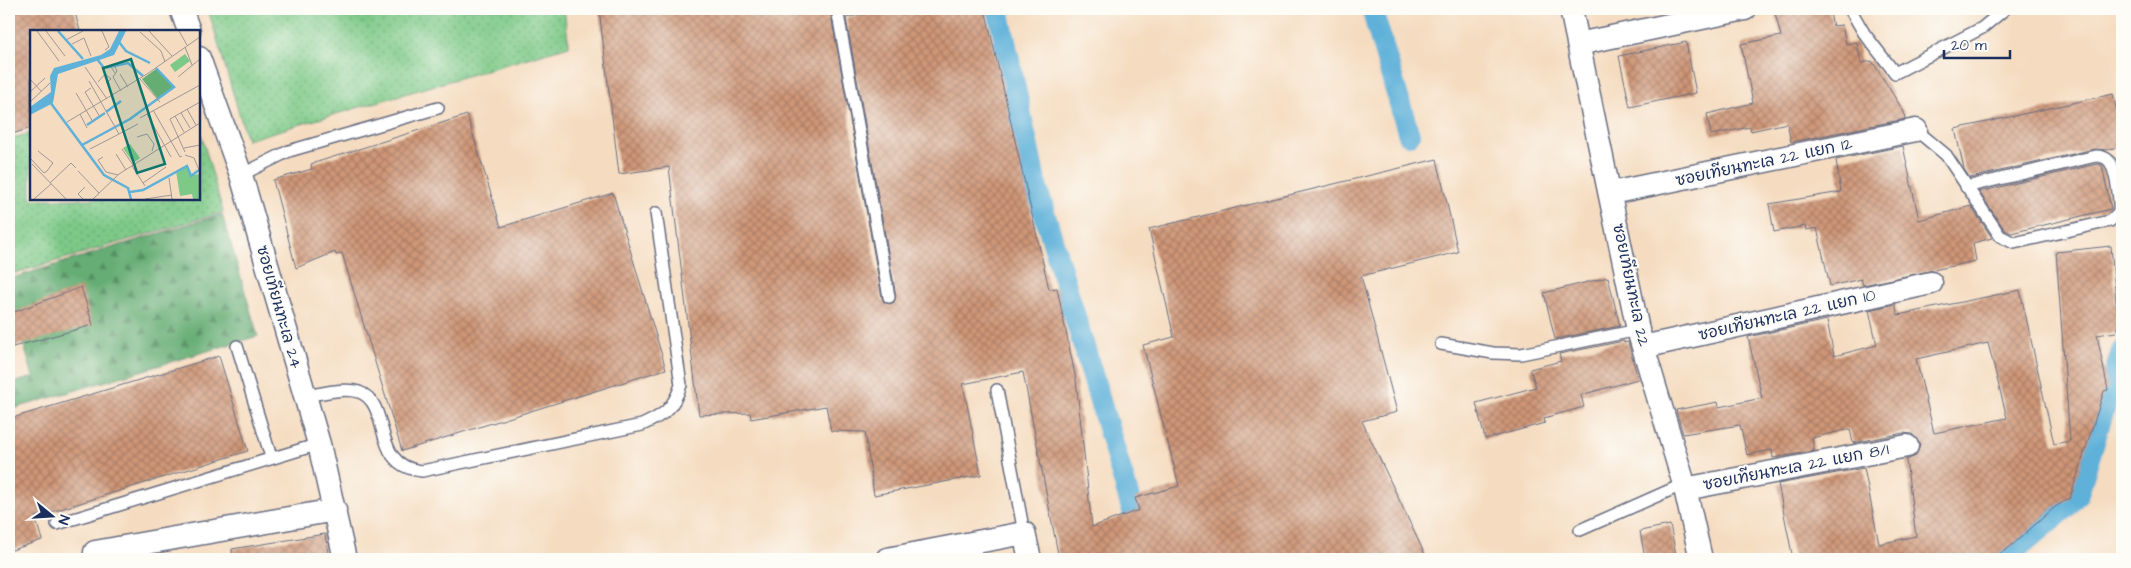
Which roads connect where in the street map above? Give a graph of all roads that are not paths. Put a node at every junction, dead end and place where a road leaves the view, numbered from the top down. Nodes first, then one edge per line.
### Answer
1 (181, 9) edge
2 (837, 9) edge
3 (1570, 9) edge
4 (1745, 9) edge
5 (1850, 9) edge
6 (2004, 9) edge
7 (189, 30) edge
8 (1578, 44) junction
9 (200, 61) edge
10 (438, 108) dead end
11 (1916, 130) joint
12 (241, 175) junction
13 (1966, 187) junction
14 (1611, 193) junction
15 (656, 212) dead end
16 (1931, 283) dead end
17 (890, 297) dead end
18 (1641, 339) junction
19 (1441, 344) dead end
20 (237, 346) dead end
21 (997, 390) dead end
22 (305, 396) junction
23 (319, 444) junction
24 (1908, 446) dead end
25 (271, 457) junction
26 (1684, 487) junction
27 (335, 510) junction
28 (57, 524) dead end
29 (1580, 530) dead end
30 (1024, 533) junction
31 (95, 552) dead end
32 (345, 559) edge
33 (887, 559) edge
34 (1030, 559) edge
35 (1701, 559) edge

1 - 7 street
2 - 17 lane
3 - 8 street, ซอยเทียนทะเล 22
4 - 8 street
5 - 6 lane
8 - 14 street, ซอยเทียนทะเล 22
9 - 12 street, ซอยเทียนทะเล 24
10 - 12 lane
11 - 13 lane
11 - 14 street, ซอยเทียนทะเล 22 แยก 12
12 - 22 street, ซอยเทียนทะเล 24
13 - 13 lane
14 - 18 street, ซอยเทียนทะเล 22
15 - 22 lane
16 - 18 street, ซอยเทียนทะเล 22 แยก 10
18 - 19 lane
18 - 26 street, ซอยเทียนทะเล 22
20 - 25 lane
21 - 30 lane
22 - 23 street, ซอยเทียนทะเล 24
23 - 25 lane
23 - 27 street, ซอยเทียนทะเล 24
24 - 26 street, ซอยเทียนทะเล 22 แยก 8/1
25 - 28 lane
26 - 29 lane
26 - 35 street, ซอยเทียนทะเล 22
27 - 31 street
27 - 32 street, ซอยเทียนทะเล 24
30 - 33 street
30 - 34 street

